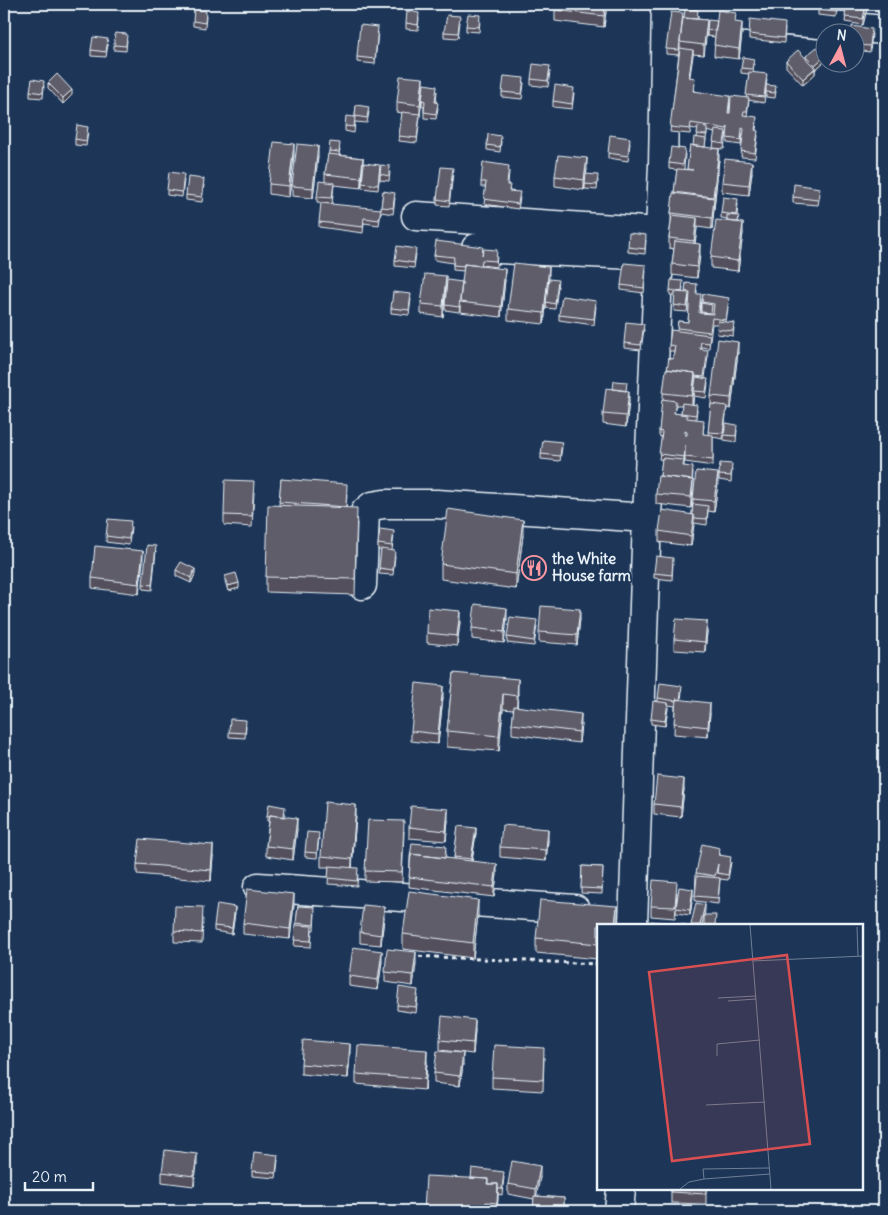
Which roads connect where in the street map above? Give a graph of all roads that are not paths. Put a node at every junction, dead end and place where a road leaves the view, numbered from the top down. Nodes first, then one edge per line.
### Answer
1 (666, 7) edge
2 (884, 30) edge
3 (416, 216) dead end
4 (660, 244) junction
5 (476, 248) edge
6 (647, 518) junction
7 (362, 584) dead end
8 (258, 887) dead end
9 (620, 915) edge
10 (621, 1190) edge
11 (619, 1211) edge

1 - 2 street
1 - 4 street
3 - 4 street
4 - 5 street
4 - 6 street
6 - 7 street
6 - 9 street
8 - 9 street
10 - 11 street

